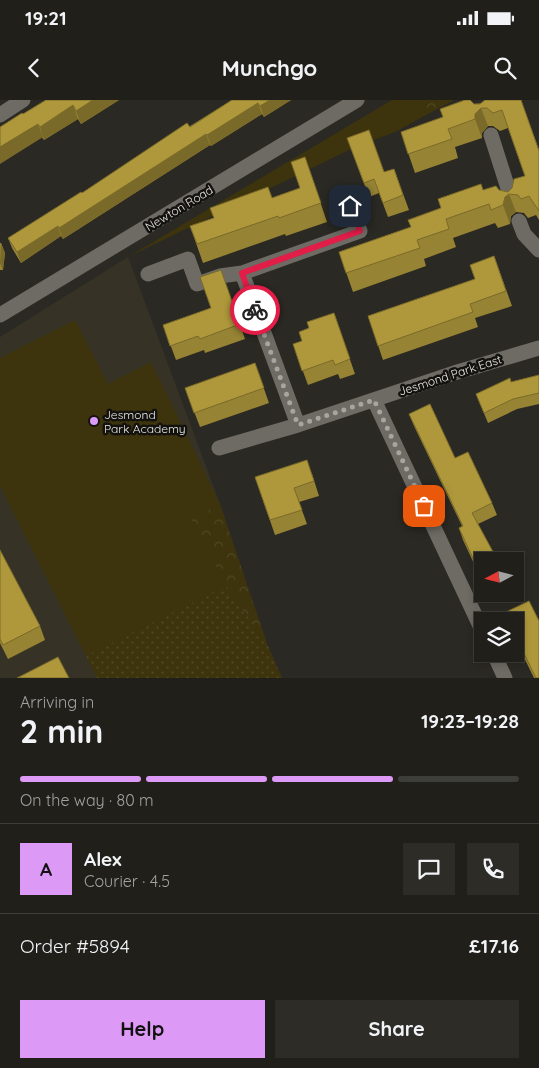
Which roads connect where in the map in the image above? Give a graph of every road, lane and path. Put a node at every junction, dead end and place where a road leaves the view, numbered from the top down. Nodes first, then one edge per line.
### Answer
1 (24, 100) edge
2 (357, 100) edge
3 (0, 114) edge
4 (491, 135) dead end
5 (512, 201) edge
6 (350, 206) dead end
7 (518, 221) dead end
8 (539, 250) edge
9 (242, 273) junction
10 (148, 274) dead end
11 (0, 315) edge
12 (539, 348) edge
13 (374, 400) junction
14 (298, 425) junction
15 (219, 448) dead end
16 (474, 613) edge
17 (498, 662) edge
18 (505, 678) edge

1 - 3 street
2 - 11 street, Newton Road
4 - 5 street
6 - 9 street
7 - 8 street
9 - 10 street
9 - 14 street
12 - 13 street, Jesmond Park East
13 - 14 street, Jesmond Park East
13 - 16 street
14 - 15 street, Jesmond Park East
17 - 18 street

